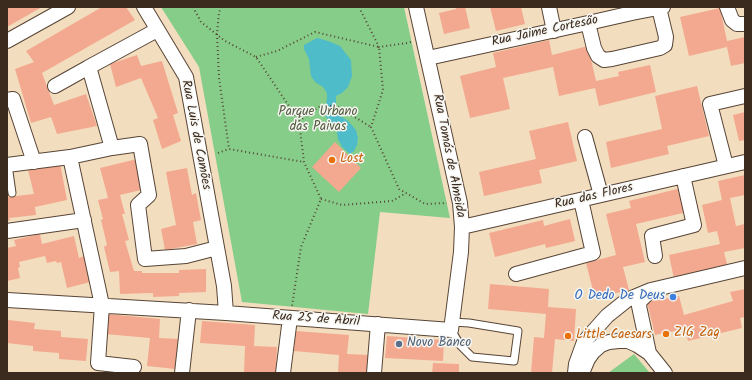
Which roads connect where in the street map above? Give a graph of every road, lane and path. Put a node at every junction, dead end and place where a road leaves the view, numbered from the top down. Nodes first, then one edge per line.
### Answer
1 (68, 7) edge
2 (144, 7) edge
3 (193, 7) edge
4 (222, 7) edge
5 (359, 7) edge
6 (416, 7) edge
7 (549, 7) edge
8 (661, 7) edge
9 (726, 7) edge
10 (631, 10) edge
11 (588, 23) junction
12 (745, 24) edge
13 (157, 30) junction
14 (554, 31) junction
15 (217, 34) junction
16 (423, 36) junction
17 (7, 41) edge
18 (378, 47) junction
19 (256, 57) junction
20 (428, 58) junction
21 (89, 67) junction
22 (55, 86) dead end
23 (745, 96) edge
24 (7, 100) edge
25 (299, 120) junction
26 (371, 127) junction
27 (585, 137) dead end
28 (112, 148) junction
29 (229, 149) junction
30 (218, 153) dead end
31 (70, 157) junction
32 (34, 162) junction
33 (304, 162) junction
34 (745, 162) edge
35 (8, 165) edge
36 (726, 166) junction
37 (682, 176) junction
38 (12, 193) dead end
39 (406, 193) junction
40 (601, 195) junction
41 (321, 199) junction
42 (581, 200) junction
43 (460, 203) junction
44 (84, 220) junction
45 (462, 228) junction
46 (7, 231) edge
47 (217, 248) junction
48 (655, 256) dead end
49 (745, 268) edge
50 (516, 274) dead end
51 (651, 290) junction
52 (7, 300) edge
53 (102, 305) junction
54 (189, 310) junction
55 (226, 313) junction
56 (290, 318) junction
57 (378, 324) junction
58 (451, 326) junction
59 (649, 352) junction
60 (134, 367) dead end
61 (182, 373) edge
62 (283, 373) edge
63 (374, 373) edge
64 (575, 373) edge
65 (582, 373) edge
66 (665, 373) edge

1 - 17 street
2 - 13 street, Rua Luis de Camões
3 - 15 path
4 - 15 path
5 - 18 path
6 - 16 street, Rua Tomás de Almeida
7 - 14 street
8 - 10 street, Rua Jaime Cortesão
8 - 11 street
9 - 12 street
10 - 11 street, Rua Jaime Cortesão
11 - 14 street, Rua Jaime Cortesão
13 - 21 street
13 - 47 street, Rua Luis de Camões
14 - 20 street, Rua Jaime Cortesão
15 - 19 path
15 - 29 path
16 - 18 path
16 - 20 street, Rua Tomás de Almeida
18 - 19 path
18 - 26 path
19 - 25 path
20 - 43 street, Rua Tomás de Almeida
21 - 22 street
21 - 28 street
23 - 36 street
24 - 32 street
25 - 26 path
25 - 33 path
26 - 39 path
27 - 40 street
28 - 31 street
28 - 47 street
29 - 30 path
29 - 33 path
31 - 32 street
31 - 44 street
32 - 35 street
33 - 41 path
34 - 36 street, Rua das Flores
35 - 38 lane
36 - 37 street, Rua das Flores
37 - 40 street, Rua das Flores
37 - 48 street
39 - 41 path
39 - 43 path
40 - 42 street, Rua das Flores
41 - 56 path
42 - 45 street, Rua das Flores
42 - 50 street
43 - 45 street, Rua Tomás de Almeida
44 - 46 street
44 - 53 street
45 - 58 street, Rua Tomás de Almeida
47 - 55 street, Rua Luis de Camões
49 - 51 street
51 - 59 street
51 - 64 street
52 - 53 street, Rua 25 de Abril
53 - 54 street, Rua 25 de Abril
53 - 60 street
54 - 55 street, Rua 25 de Abril
54 - 61 street
55 - 56 street, Rua 25 de Abril
56 - 57 street, Rua 25 de Abril
56 - 62 street
57 - 58 street, Rua 25 de Abril
57 - 63 street
58 - 58 lane, Rua 25 de Abril
59 - 65 street
59 - 66 street

